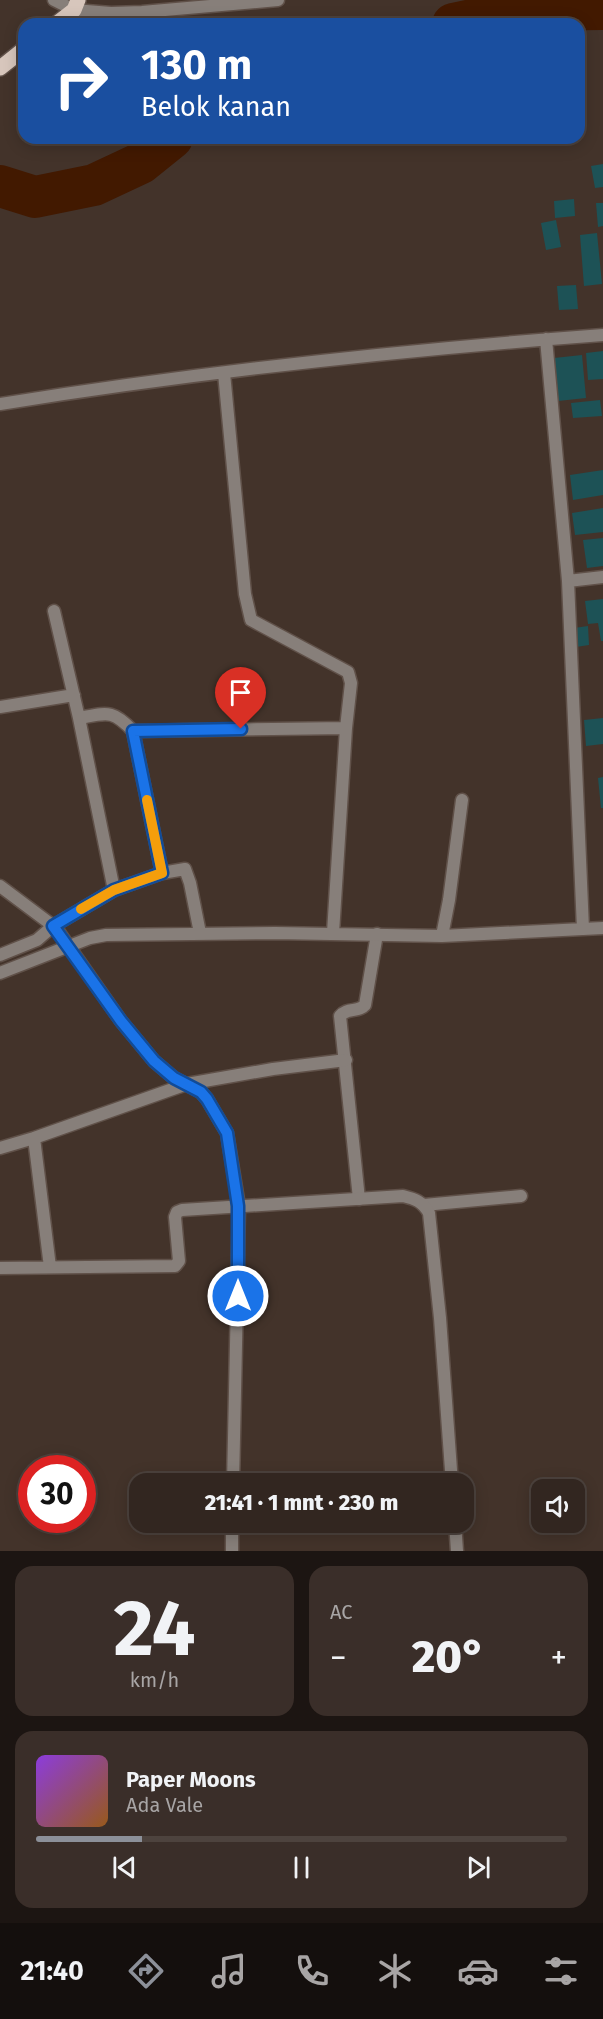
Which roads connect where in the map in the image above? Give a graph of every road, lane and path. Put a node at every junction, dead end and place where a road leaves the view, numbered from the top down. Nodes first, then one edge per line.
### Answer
1 (54, 0) edge
2 (278, 0) edge
3 (76, 5) edge
4 (62, 18) edge
5 (18, 54) edge
6 (0, 68) edge
7 (603, 335) edge
8 (546, 339) junction
9 (224, 373) junction
10 (0, 404) edge
11 (603, 577) edge
12 (568, 581) junction
13 (54, 611) dead end
14 (74, 695) junction
15 (0, 707) edge
16 (79, 718) junction
17 (346, 728) junction
18 (133, 731) junction
19 (462, 800) dead end
20 (162, 873) junction
21 (0, 886) edge
22 (114, 890) junction
23 (54, 927) junction
24 (603, 928) edge
25 (583, 929) junction
26 (200, 933) junction
27 (333, 933) junction
28 (377, 934) junction
29 (442, 936) junction
30 (67, 944) junction
31 (0, 955) edge
32 (0, 973) edge
33 (346, 1060) junction
34 (187, 1084) junction
35 (34, 1138) junction
36 (0, 1148) edge
37 (521, 1196) dead end
38 (359, 1199) junction
39 (424, 1205) junction
40 (238, 1206) junction
41 (50, 1267) junction
42 (0, 1268) edge
43 (233, 1473) edge
44 (451, 1473) edge
45 (232, 1533) edge
46 (456, 1533) edge
47 (232, 1551) edge
48 (458, 1551) edge

1 - 3 street
2 - 3 street
3 - 4 main road
5 - 6 main road
7 - 8 street
8 - 9 street
8 - 12 street
9 - 10 street
9 - 17 street
11 - 12 street
12 - 25 street
13 - 14 street
14 - 15 street
14 - 16 street
16 - 18 street
16 - 22 street
17 - 18 street
17 - 27 street
18 - 20 street
19 - 29 street
20 - 22 street
20 - 26 street
21 - 23 street
22 - 23 street
23 - 30 street
23 - 31 street
24 - 25 street
25 - 29 street
26 - 27 street
26 - 30 street
27 - 28 street
28 - 29 street
28 - 33 street
30 - 32 street
30 - 34 street
33 - 34 street
33 - 38 street
34 - 35 street
34 - 40 street
35 - 36 street
35 - 41 street
37 - 39 street
38 - 39 street
38 - 40 street
39 - 44 street
40 - 41 street
40 - 43 street
41 - 42 street
45 - 47 street
46 - 48 street

